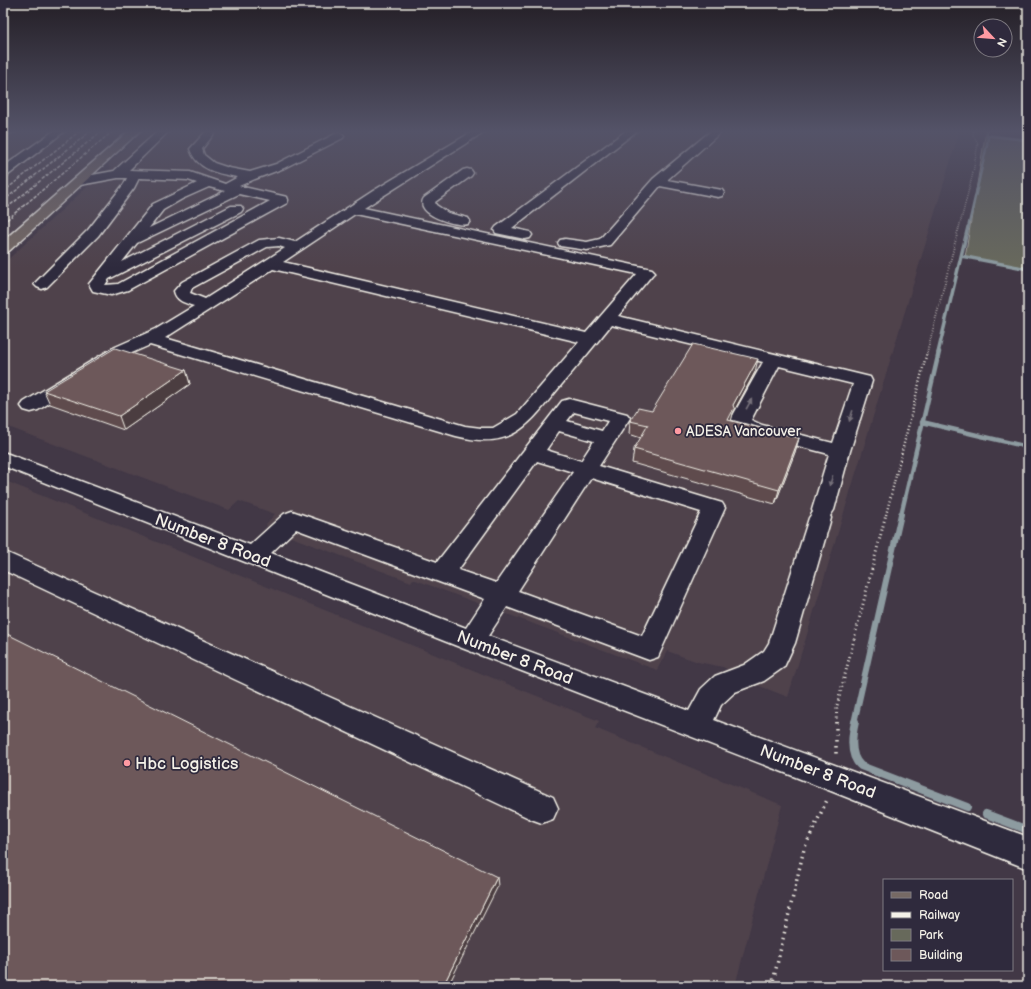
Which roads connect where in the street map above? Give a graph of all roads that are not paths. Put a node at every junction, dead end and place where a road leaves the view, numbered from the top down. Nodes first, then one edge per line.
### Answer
1 (86, 176) edge
2 (106, 176) edge
3 (133, 176) edge
4 (190, 176) edge
5 (251, 176) edge
6 (406, 176) edge
7 (463, 176) edge
8 (572, 176) edge
9 (664, 176) edge
10 (80, 181) junction
11 (657, 182) junction
12 (208, 183) junction
13 (232, 189) junction
14 (718, 193) dead end
15 (262, 196) junction
16 (353, 210) junction
17 (501, 230) junction
18 (131, 242) junction
19 (298, 247) junction
20 (3, 249) edge
21 (271, 264) junction
22 (102, 278) junction
23 (42, 284) dead end
24 (207, 305) junction
25 (608, 319) junction
26 (150, 339) junction
27 (590, 339) junction
28 (774, 359) junction
29 (30, 406) dead end
30 (840, 451) junction
31 (533, 453) junction
32 (3, 458) edge
33 (585, 469) junction
34 (253, 556) junction
35 (3, 560) edge
36 (442, 573) junction
37 (501, 594) junction
38 (471, 641) junction
39 (696, 725) junction
40 (542, 808) dead end
41 (1028, 853) edge

1 - 10 main road
2 - 10 street
3 - 23 street
4 - 12 street
5 - 13 street
6 - 16 street
7 - 17 street
8 - 17 street
9 - 11 street
10 - 20 main road
11 - 14 street
11 - 17 street
12 - 13 street
12 - 18 street
13 - 15 street
13 - 18 street
15 - 22 street
15 - 22 street
16 - 19 street
16 - 25 street
18 - 22 street
19 - 21 street
19 - 24 street
21 - 24 street
21 - 27 street
24 - 26 street
25 - 27 street
25 - 28 street
26 - 27 street
26 - 29 street
28 -> 30 street
30 -> 28 street
30 -> 39 street
31 - 33 street
31 - 33 street
31 - 36 street
32 - 34 street, Number 8 Road
33 - 37 street
33 - 37 street
34 - 36 street
34 - 38 street, Number 8 Road
35 - 40 street
36 - 37 street
37 - 38 street
38 - 39 street, Number 8 Road
39 - 41 street, Number 8 Road

